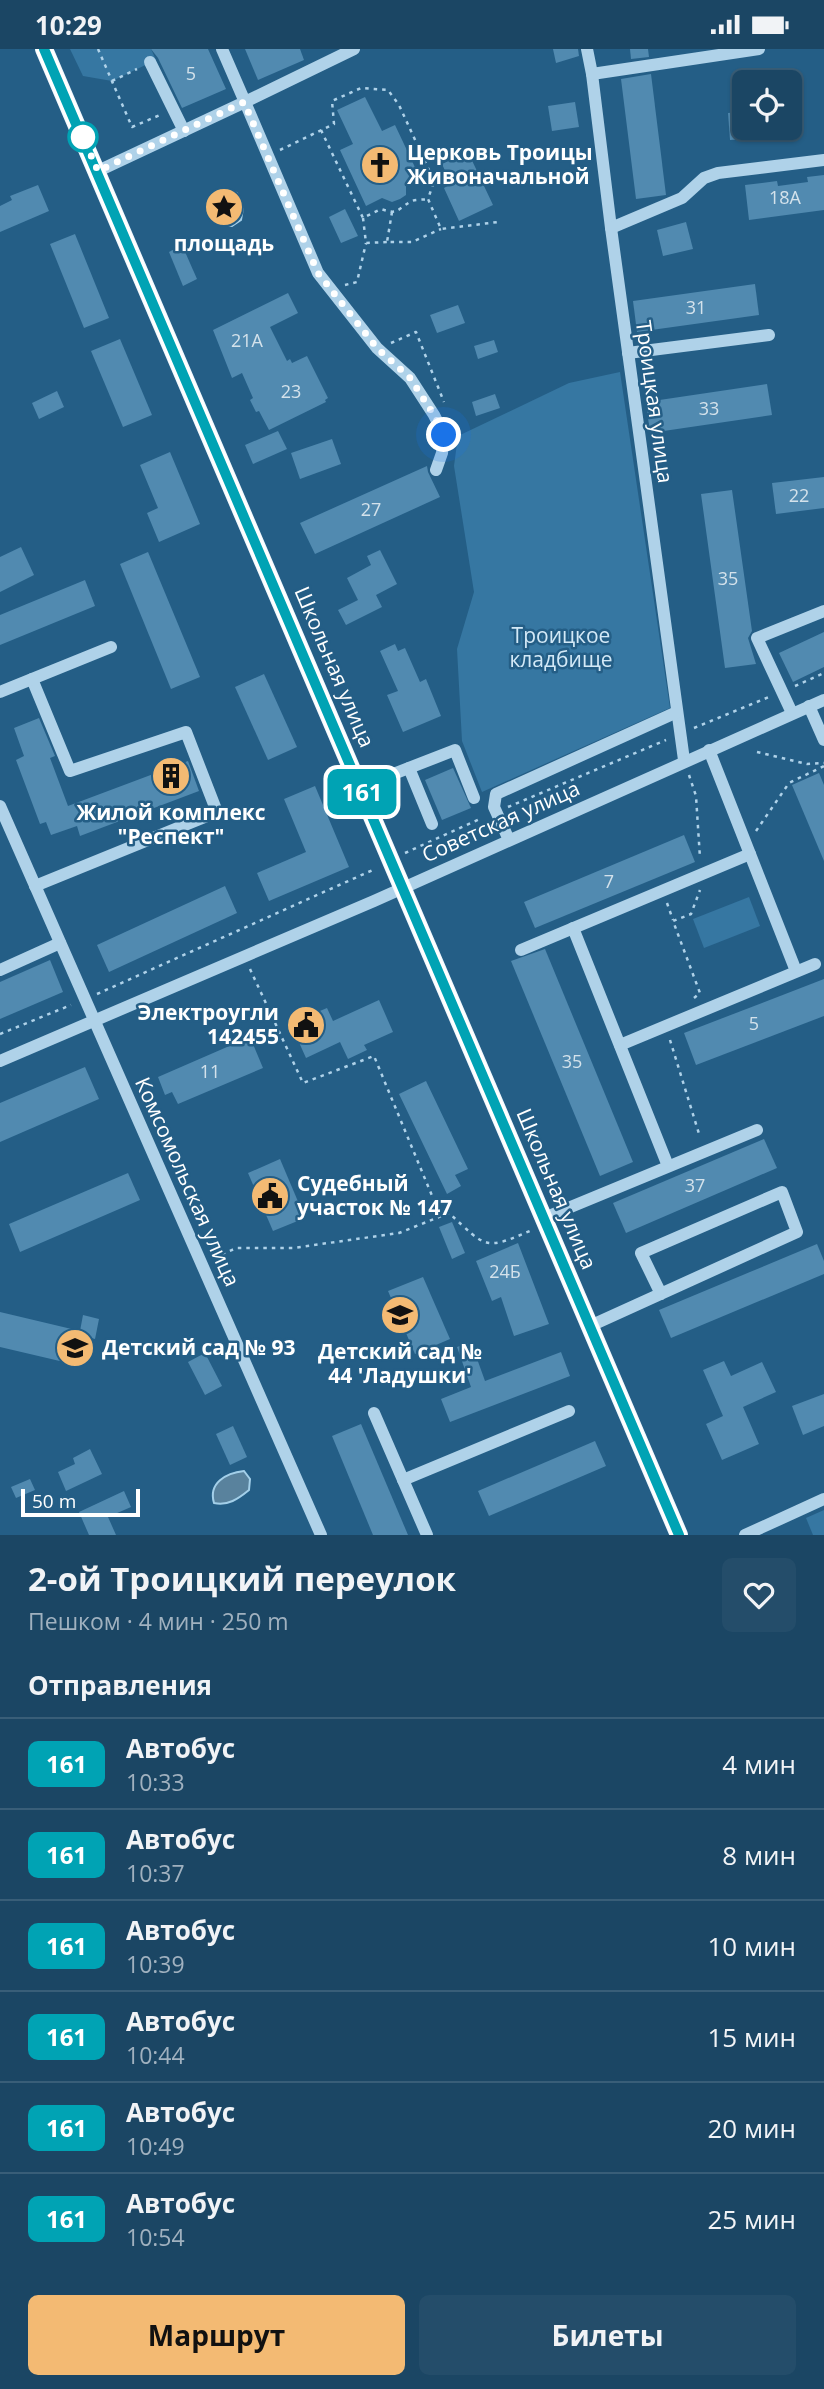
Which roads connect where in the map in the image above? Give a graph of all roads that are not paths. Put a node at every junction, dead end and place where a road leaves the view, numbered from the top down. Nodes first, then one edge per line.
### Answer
1 (44, 49) edge
2 (222, 49) edge
3 (354, 49) edge
4 (587, 49) edge
5 (759, 49) edge
6 (150, 62) road end
7 (592, 74) junction
8 (244, 102) junction
9 (184, 131) junction
10 (824, 160) edge
11 (98, 171) junction
12 (611, 227) junction
13 (769, 335) dead end
14 (628, 353) junction
15 (436, 470) dead end
16 (824, 611) edge
17 (111, 647) dead end
18 (32, 679) junction
19 (0, 692) edge
20 (824, 700) edge
21 (809, 706) junction
22 (677, 712) junction
23 (792, 713) junction
24 (824, 740) edge
25 (709, 750) junction
26 (684, 760) junction
27 (409, 768) junction
28 (360, 787) junction
29 (474, 798) dead end
30 (0, 806) edge
31 (432, 824) dead end
32 (509, 840) junction
33 (748, 849) junction
34 (35, 886) junction
35 (403, 887) junction
36 (573, 928) junction
37 (61, 943) junction
38 (521, 950) dead end
39 (814, 964) dead end
40 (0, 970) edge
41 (796, 971) junction
42 (95, 1021) junction
43 (621, 1045) junction
44 (0, 1061) edge
45 (757, 1130) dead end
46 (668, 1167) junction
47 (545, 1221) junction
48 (661, 1294) junction
49 (590, 1326) junction
50 (569, 1411) dead end
51 (374, 1413) dead end
52 (403, 1480) junction
53 (824, 1499) edge
54 (321, 1535) edge
55 (427, 1535) edge
56 (679, 1535) edge
57 (745, 1535) edge

1 - 11 main road, Школьная улица
2 - 8 street
3 - 8 street
4 - 7 street, Троицкая улица
5 - 7 street
6 - 9 street
7 - 12 street, Троицкая улица
8 - 9 street
8 - 15 street
9 - 11 street
10 - 12 street
11 - 28 main road, Школьная улица
12 - 14 street, Троицкая улица
13 - 14 street
14 - 22 street, Троицкая улица
16 - 23 street
17 - 18 street
18 - 19 street
18 - 34 street
20 - 21 street, Советская улица
21 - 23 street, Советская улица
21 - 24 street
22 - 26 street, Троицкая улица
22 - 32 street
23 - 25 street, Советская улица
25 - 26 street, Советская улица
25 - 33 street
26 - 32 street, Советская улица
27 - 28 street
27 - 29 street
27 - 31 street
28 - 35 main road, Школьная улица
30 - 34 street, Комсомольская улица
32 - 35 street, Советская улица
33 - 36 street
33 - 41 street
34 - 37 street, Комсомольская улица
35 - 42 street, Советская улица
35 - 47 main road, Школьная улица
36 - 38 street
36 - 43 street
37 - 40 street
37 - 42 street, Комсомольская улица
39 - 41 street
41 - 43 street
42 - 44 street, Советская улица
42 - 54 street, Комсомольская улица
43 - 46 street
45 - 46 street
46 - 47 street
47 - 49 main road, Школьная улица
48 - 48 street
48 - 49 street
49 - 56 main road, Школьная улица
50 - 52 street
51 - 52 street
52 - 55 street
53 - 57 street

